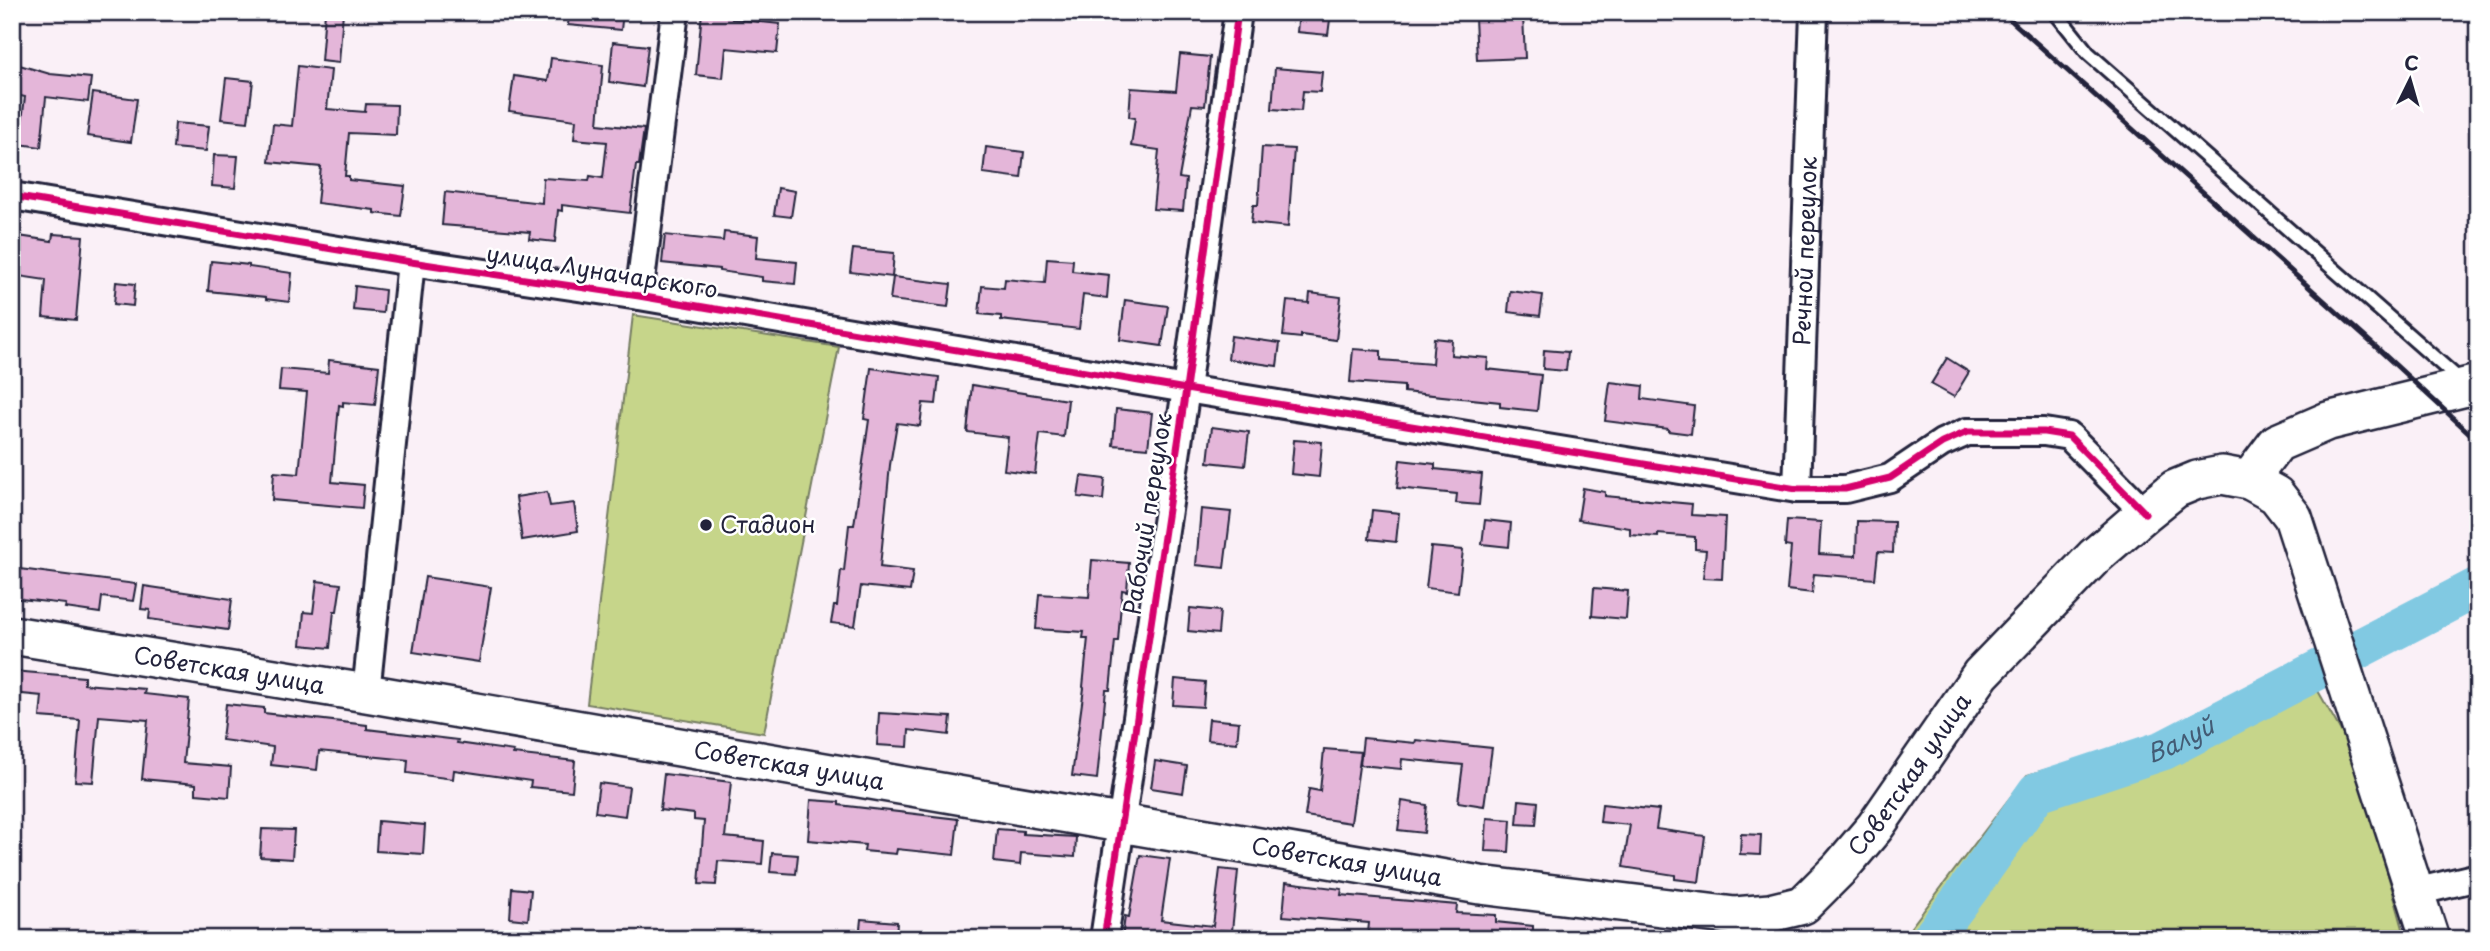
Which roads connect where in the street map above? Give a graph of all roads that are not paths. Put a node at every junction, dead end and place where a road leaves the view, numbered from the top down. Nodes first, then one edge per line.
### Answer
1 (676, 12) edge
2 (1238, 12) edge
3 (1814, 12) edge
4 (2055, 12) edge
5 (12, 196) edge
6 (411, 262) junction
7 (639, 296) junction
8 (2472, 386) edge
9 (1186, 389) junction
10 (2249, 480) junction
11 (1797, 489) junction
12 (2145, 513) junction
13 (12, 635) edge
14 (366, 693) junction
15 (1121, 824) junction
16 (2478, 877) edge
17 (2415, 892) junction
18 (1104, 939) edge
19 (2430, 939) edge

1 - 7 street
2 - 9 street, Рабочий переулок
3 - 11 street, Речной переулок
4 - 8 lane
5 - 6 street, улица Луначарского
6 - 7 street, улица Луначарского
6 - 14 street
7 - 9 street, улица Луначарского
8 - 10 main road
9 - 11 street, улица Луначарского
9 - 15 street, Рабочий переулок
10 - 12 main road, Советская улица
10 - 17 main road
11 - 12 street, улица Луначарского
12 - 15 main road, Советская улица
13 - 14 main road, Советская улица
14 - 15 main road, Советская улица
15 - 18 street, Рабочий переулок
16 - 17 street
17 - 19 main road

